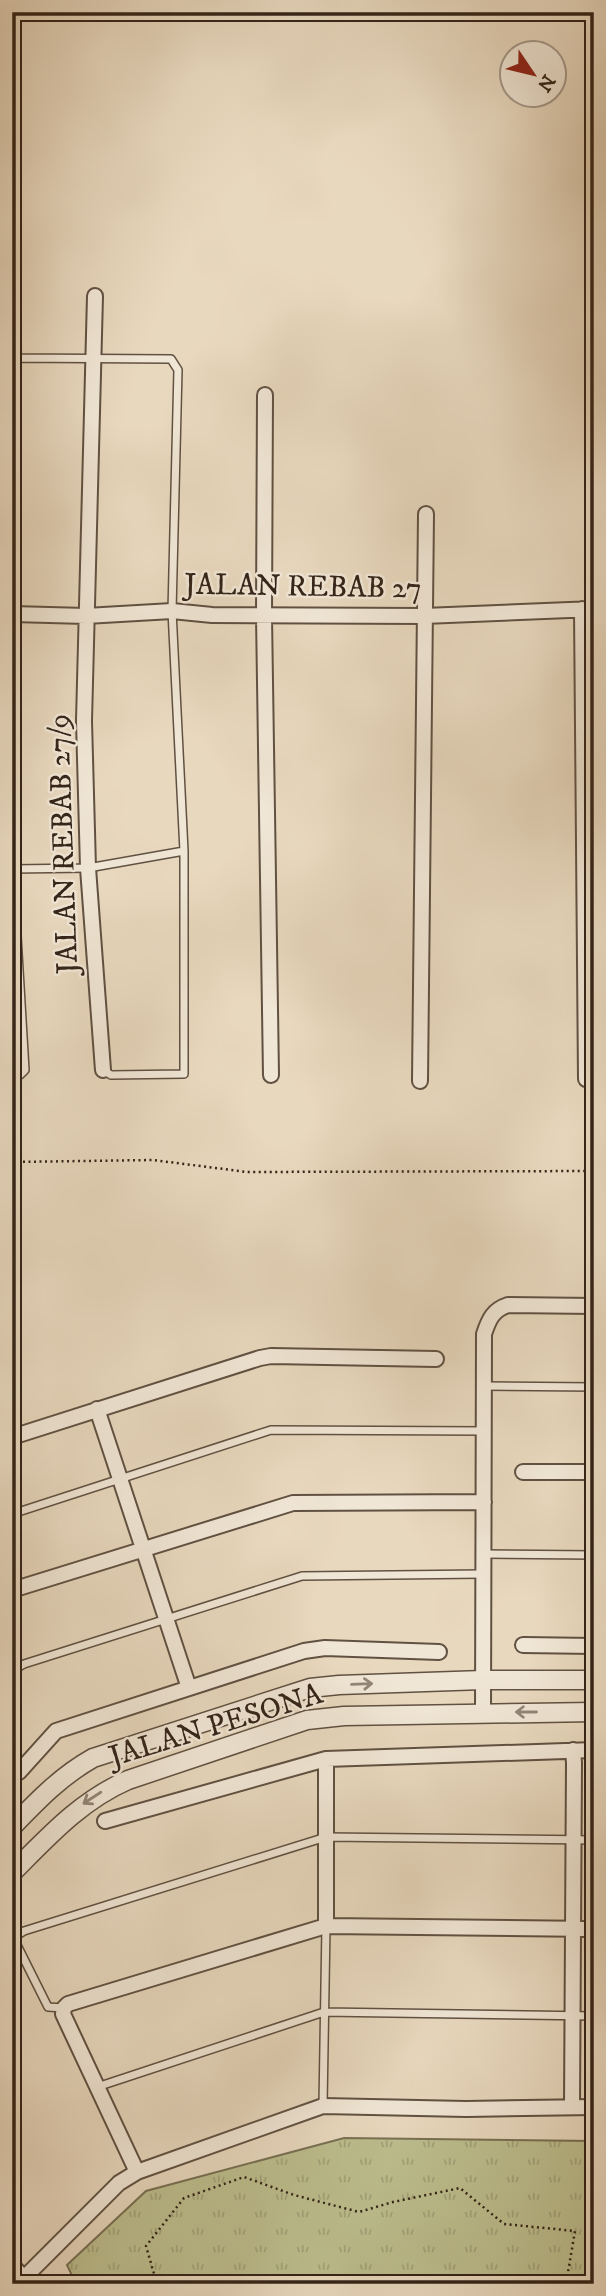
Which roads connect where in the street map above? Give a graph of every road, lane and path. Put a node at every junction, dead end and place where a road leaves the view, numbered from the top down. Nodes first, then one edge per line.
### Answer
1 (12, 216) edge
2 (94, 296) dead end
3 (14, 358) edge
4 (94, 358) junction
5 (265, 395) dead end
6 (12, 510) edge
7 (426, 514) dead end
8 (588, 609) edge
9 (173, 611) junction
10 (12, 614) edge
11 (86, 616) junction
12 (264, 616) junction
13 (424, 616) junction
14 (12, 766) edge
15 (184, 851) junction
16 (88, 868) junction
17 (13, 869) edge
18 (103, 1070) joint
19 (12, 1075) edge
20 (271, 1075) dead end
21 (586, 1079) dead end
22 (421, 1081) dead end
23 (12, 1162) edge
24 (594, 1171) edge
25 (594, 1306) edge
26 (436, 1359) dead end
27 (484, 1386) junction
28 (594, 1387) edge
29 (97, 1409) junction
30 (484, 1431) junction
31 (12, 1437) edge
32 (523, 1472) dead end
33 (594, 1472) edge
34 (120, 1480) junction
35 (484, 1502) junction
36 (12, 1514) edge
37 (141, 1549) junction
38 (484, 1554) junction
39 (594, 1555) edge
40 (484, 1574) junction
41 (12, 1590) edge
42 (165, 1619) junction
43 (523, 1645) dead end
44 (594, 1646) edge
45 (439, 1652) dead end
46 (12, 1671) edge
47 (483, 1680) junction
48 (594, 1680) edge
49 (189, 1688) junction
50 (594, 1712) edge
51 (484, 1713) junction
52 (573, 1750) junction
53 (594, 1750) edge
54 (326, 1759) junction
55 (19, 1772) dead end
56 (106, 1821) dead end
57 (12, 1827) edge
58 (326, 1837) junction
59 (574, 1840) junction
60 (594, 1840) edge
61 (12, 1873) edge
62 (326, 1926) junction
63 (574, 1929) junction
64 (594, 1929) edge
65 (64, 2008) junction
66 (324, 2012) junction
67 (574, 2016) junction
68 (594, 2016) edge
69 (97, 2087) junction
70 (323, 2106) junction
71 (572, 2107) junction
72 (594, 2107) edge
73 (137, 2172) junction
74 (12, 2265) edge
75 (24, 2281) edge
76 (157, 2284) edge
77 (566, 2284) edge

1 - 3 lane
2 - 4 street, JALAN REBAB 27/9
3 - 4 lane
3 - 6 lane
4 - 9 lane
4 - 11 street, JALAN REBAB 27/9
5 - 12 street
7 - 13 street
8 - 13 street, JALAN REBAB 27
8 - 21 street
9 - 11 street, JALAN REBAB 27
9 - 12 street, JALAN REBAB 27
9 - 15 lane
10 - 11 street, JALAN REBAB 27
11 - 16 street, JALAN REBAB 27/9
12 - 13 street, JALAN REBAB 27
12 - 20 street
13 - 22 street
14 - 17 lane
15 - 16 lane
15 - 18 lane
16 - 17 lane
16 - 18 street, JALAN REBAB 27/9
17 - 19 lane
23 - 24 path
25 - 27 street
26 - 29 street
27 - 28 lane
27 - 30 street
29 - 31 street
29 - 34 street
30 - 34 lane
30 - 35 street
32 - 33 street
34 - 36 lane
34 - 37 street
35 - 37 street
35 - 38 street
37 - 41 street
37 - 42 street
38 - 39 lane
38 - 40 street
40 - 42 lane
40 - 47 street
42 - 46 lane
42 - 49 street
43 - 44 street
45 - 49 street
47 - 48 street, JALAN PESONA
47 - 51 street
57 -> 47 street, JALAN PESONA
49 - 55 street
50 -> 51 street, JALAN PESONA
51 -> 61 street, JALAN PESONA
52 - 53 street
52 - 54 street
52 - 59 street
54 - 56 street
54 - 58 street
58 - 59 lane
58 - 62 street
58 - 65 lane
59 - 60 lane
59 - 63 street
62 - 63 street
62 - 65 street
62 - 66 lane
63 - 64 street
63 - 67 street
65 - 69 street
66 - 67 lane
66 - 69 lane
66 - 70 lane
67 - 68 lane
67 - 71 street
69 - 73 street
70 - 71 street
70 - 73 street
71 - 72 street
73 - 75 street
74 - 75 street
76 - 77 path

